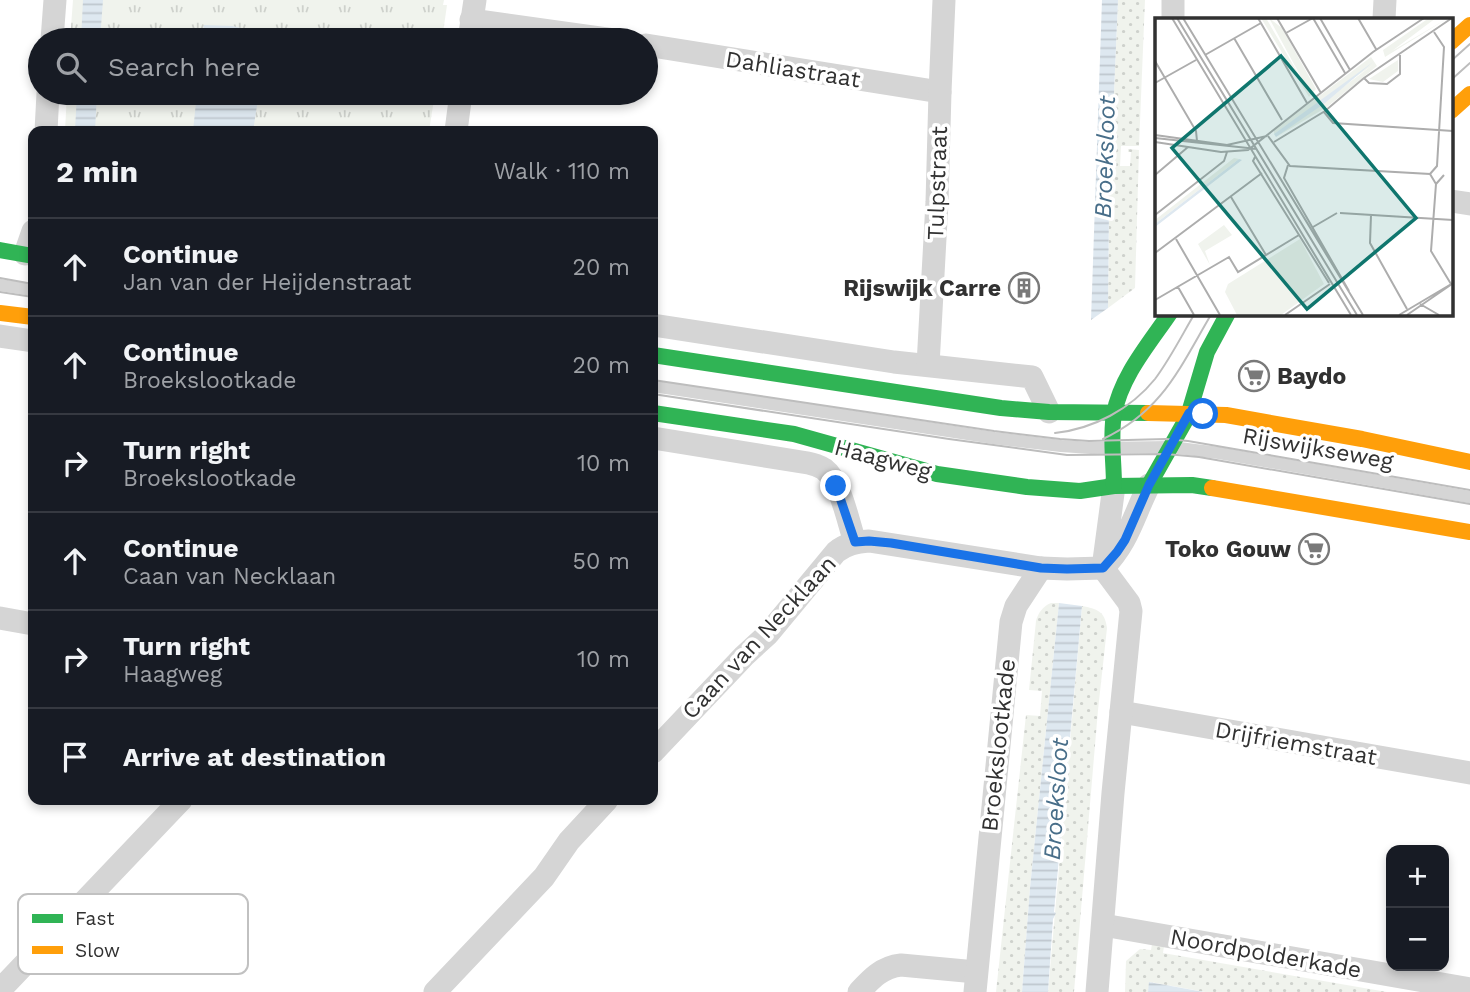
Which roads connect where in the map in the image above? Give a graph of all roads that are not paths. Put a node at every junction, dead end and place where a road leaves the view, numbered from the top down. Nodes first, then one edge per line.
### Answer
1 (55, 0) edge
2 (944, 0) edge
3 (1174, 0) edge
4 (1385, 0) edge
5 (1172, 18) edge
6 (1384, 18) edge
7 (471, 20) edge
8 (1470, 25) edge
9 (53, 28) edge
10 (528, 28) edge
11 (1452, 41) edge
12 (658, 47) edge
13 (940, 92) junction
14 (1470, 94) edge
15 (47, 105) edge
16 (459, 105) edge
17 (1452, 110) edge
18 (46, 126) edge
19 (457, 126) edge
20 (1452, 201) edge
21 (1470, 204) edge
22 (0, 250) edge
23 (28, 255) edge
24 (0, 285) edge
25 (28, 289) edge
26 (0, 313) edge
27 (1169, 315) edge
28 (1227, 315) edge
29 (28, 316) edge
30 (658, 326) edge
31 (0, 336) edge
32 (28, 340) edge
33 (658, 356) edge
34 (928, 365) junction
35 (658, 387) edge
36 (1049, 412) junction
37 (1114, 413) junction
38 (1189, 413) junction
39 (658, 414) edge
40 (658, 439) edge
41 (1073, 447) joint
42 (1171, 447) junction
43 (1113, 448) junction
44 (1470, 463) edge
45 (1149, 485) junction
46 (1114, 486) junction
47 (1470, 498) edge
48 (1470, 532) edge
49 (855, 542) junction
50 (1041, 568) junction
51 (1103, 568) junction
52 (0, 618) edge
53 (28, 623) edge
54 (1122, 712) junction
55 (658, 747) edge
56 (1470, 773) edge
57 (176, 805) edge
58 (602, 805) edge
59 (91, 894) edge
60 (1102, 925) junction
61 (18, 971) edge
62 (976, 982) edge
63 (1470, 989) edge
64 (0, 990) edge
65 (435, 992) edge
66 (859, 992) edge
67 (1097, 992) edge

1 - 9 street
2 - 13 street, Tulpstraat
3 - 5 street
4 - 6 street
7 - 10 street
8 - 11 main road
12 - 13 street, Dahliastraat
13 - 34 street, Tulpstraat
14 - 17 main road
15 - 18 street
16 - 19 street
20 - 21 street
22 - 23 main road
24 - 25 lane
26 - 29 main road
27 - 37 main road
28 - 38 main road
30 - 34 street
31 - 32 street
33 - 36 main road
34 - 36 street
35 - 41 lane, Haagweg
36 - 37 main road
37 - 38 main road, Rijswijkseweg
37 - 43 main road
38 - 42 main road
38 - 44 main road, Rijswijkseweg
39 - 46 main road, Haagweg
40 - 49 street, Haagweg
41 - 43 lane, Rijswijkseweg
42 - 43 lane, Rijswijkseweg
42 - 45 main road
42 - 47 lane, Rijswijkseweg
43 - 46 main road
45 - 46 main road
45 - 48 main road
45 - 51 street
46 - 51 street
49 - 50 street, Caan van Necklaan
49 - 55 street, Caan van Necklaan
50 - 51 street
50 - 62 street, Broekslootkade
51 - 54 street
52 - 53 street
54 - 56 street, Drijfriemstraat
54 - 60 street
57 - 59 street
58 - 65 street
60 - 63 street, Noordpolderkade
60 - 67 street
61 - 64 street
62 - 66 street

